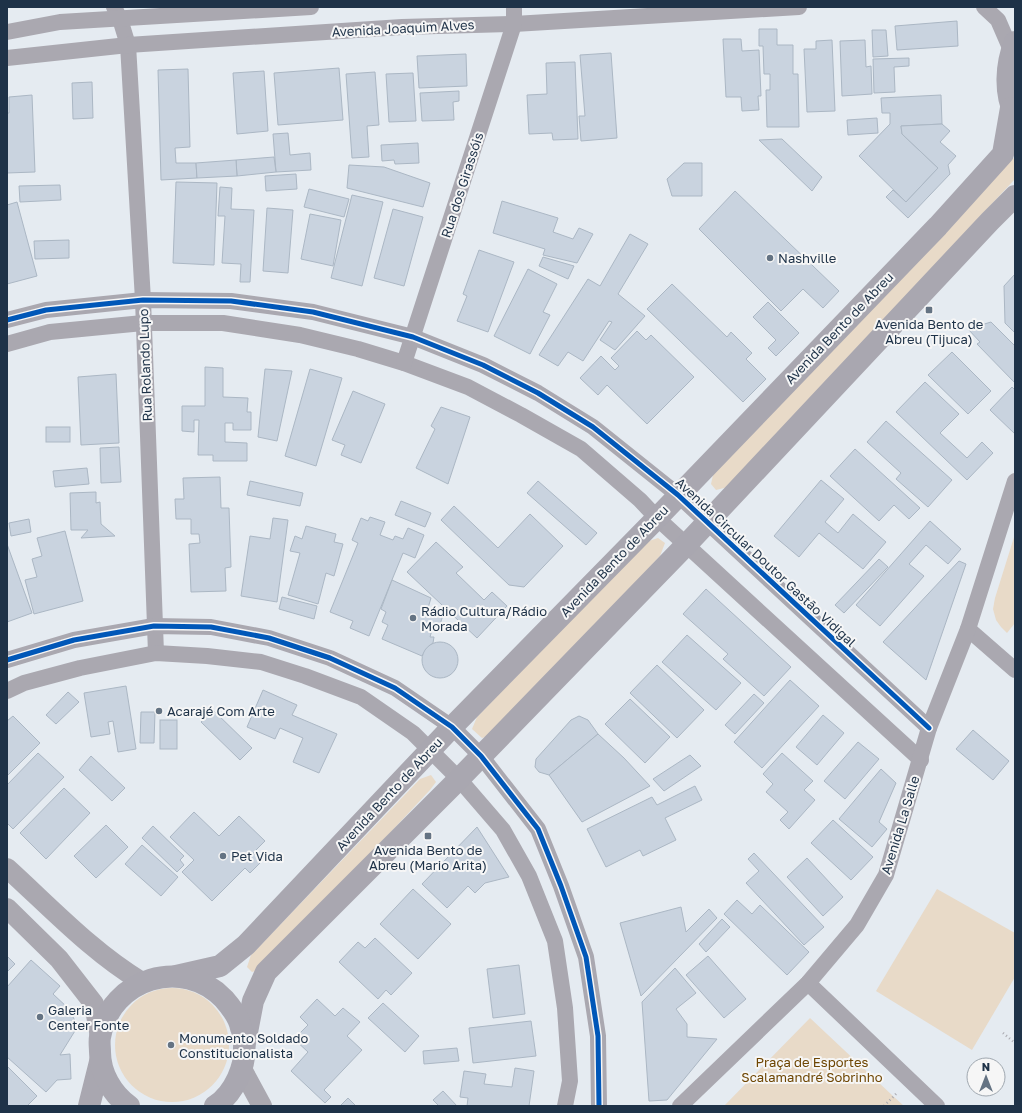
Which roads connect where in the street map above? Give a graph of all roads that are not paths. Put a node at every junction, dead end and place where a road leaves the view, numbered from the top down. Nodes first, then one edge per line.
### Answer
1 (311, 7) edge
2 (514, 7) edge
3 (799, 7) edge
4 (984, 7) edge
5 (278, 8) edge
6 (117, 13) edge
7 (514, 24) junction
8 (7, 32) edge
9 (128, 45) junction
10 (1013, 46) edge
11 (7, 58) edge
12 (1013, 111) edge
13 (1015, 196) edge
14 (143, 300) junction
15 (7, 320) edge
16 (143, 323) junction
17 (413, 337) junction
18 (7, 344) edge
19 (404, 363) junction
20 (1015, 480) edge
21 (678, 495) junction
22 (658, 518) junction
23 (708, 522) junction
24 (687, 544) junction
25 (154, 626) junction
26 (968, 629) junction
27 (156, 653) junction
28 (7, 660) edge
29 (1015, 670) edge
30 (7, 691) edge
31 (452, 727) junction
32 (929, 728) junction
33 (430, 750) junction
34 (481, 756) junction
35 (921, 760) junction
36 (459, 779) junction
37 (7, 868) edge
38 (7, 908) edge
39 (176, 976) junction
40 (142, 982) junction
41 (808, 983) junction
42 (100, 1037) junction
43 (243, 1058) junction
44 (100, 1062) junction
45 (89, 1106) edge
46 (129, 1106) edge
47 (215, 1106) edge
48 (262, 1106) edge
49 (565, 1106) edge
50 (599, 1106) edge
51 (680, 1106) edge
52 (937, 1106) edge

1 - 5 street
2 - 7 street, Rua dos Girassóis
3 - 7 street, Avenida Joaquim Alves
4 - 10 street
5 - 6 street
6 - 8 street
6 - 9 street, Rua Rolando Lupo
7 - 9 street, Avenida Joaquim Alves
7 - 17 street, Rua dos Girassóis
9 - 11 street, Avenida Joaquim Alves
9 - 14 street, Rua Rolando Lupo
10 - 12 main road
12 - 21 main road, Avenida Bento de Abreu
13 - 23 main road
14 - 15 street, Avenida Circular Doutor Gastão Vidigal
14 - 16 street, Rua Rolando Lupo
14 - 17 street, Avenida Circular Doutor Gastão Vidigal
16 - 18 street
16 - 19 street
16 - 25 street, Rua Rolando Lupo
17 - 19 street, Rua dos Girassóis
17 - 21 street, Avenida Circular Doutor Gastão Vidigal
19 - 22 street
20 - 26 street, Avenida La Salle
21 - 22 main road, Avenida Bento de Abreu
21 - 23 street, Avenida Circular Doutor Gastão Vidigal
22 - 24 street
22 - 31 main road, Avenida Bento de Abreu
23 - 24 main road
23 - 32 street, Avenida Circular Doutor Gastão Vidigal
24 - 34 main road
24 - 35 street
25 - 27 street, Rua Rolando Lupo
25 - 28 street
25 - 31 street
26 - 29 street
26 - 32 street, Avenida La Salle
27 - 30 street
27 - 33 street
31 - 33 main road, Avenida Bento de Abreu
31 - 34 street
32 - 35 street, Avenida La Salle
33 - 36 street
33 - 39 main road, Avenida Bento de Abreu
34 - 36 main road
34 - 50 street
35 - 41 street, Avenida La Salle
36 - 43 main road
36 - 49 street
37 - 40 street
38 - 42 street
39 - 40 main road
39 - 43 main road
40 - 42 main road
41 - 51 street, Avenida La Salle
41 - 52 street
42 - 44 main road
43 - 47 main road
43 - 48 street
44 - 45 main road
44 - 46 main road

